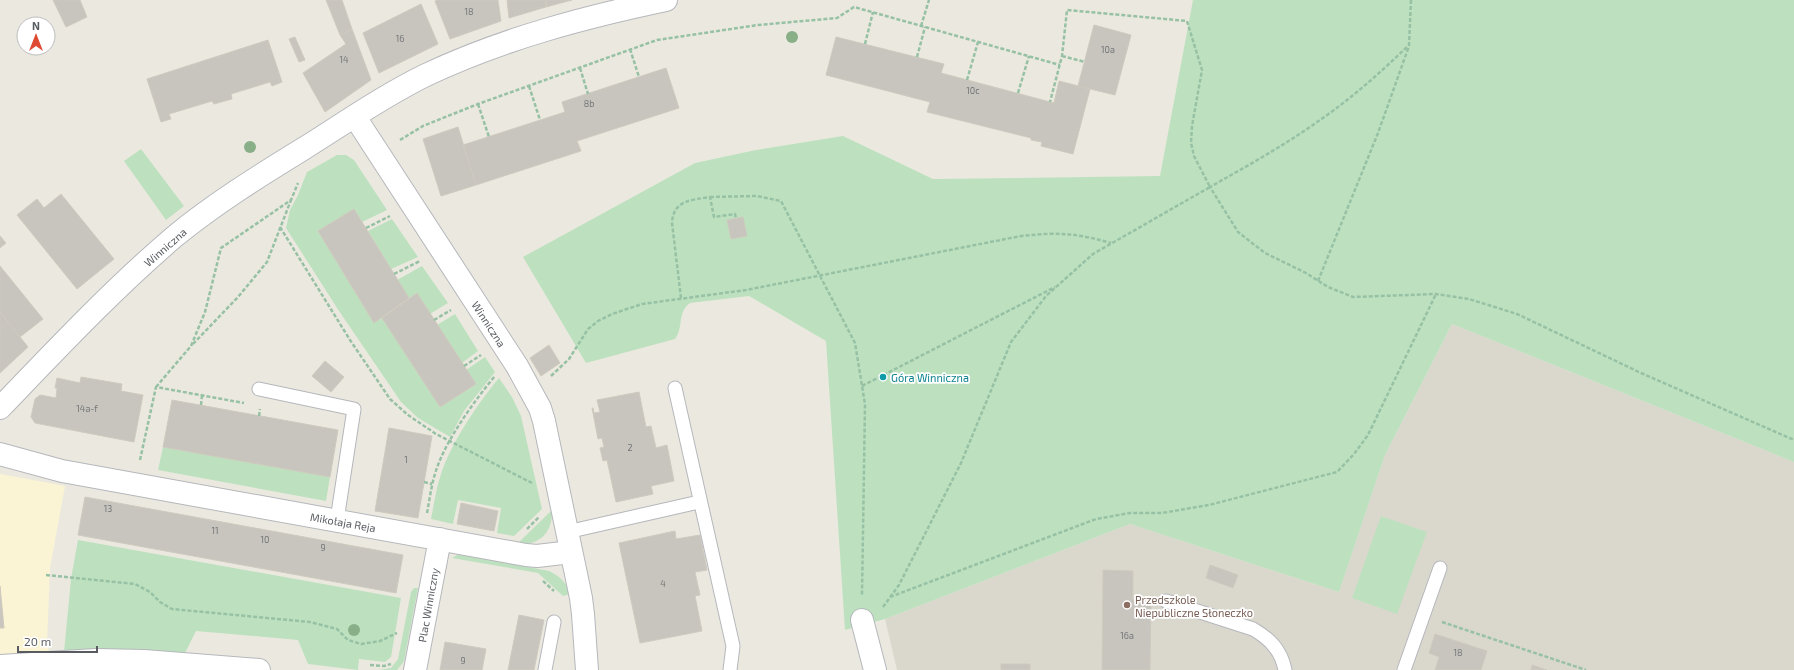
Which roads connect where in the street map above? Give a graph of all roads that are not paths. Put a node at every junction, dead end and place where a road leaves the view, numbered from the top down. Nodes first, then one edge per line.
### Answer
1 (666, 0) edge
2 (355, 117) junction
3 (675, 388) dead end
4 (259, 389) dead end
5 (0, 408) edge
6 (0, 454) edge
7 (699, 502) junction
8 (337, 520) junction
9 (440, 539) junction
10 (569, 542) junction
11 (1440, 568) dead end
12 (1166, 601) dead end
13 (871, 615) road end
14 (554, 622) dead end
15 (0, 666) edge
16 (260, 670) edge
17 (416, 670) edge
18 (545, 670) edge
19 (587, 670) edge
20 (730, 670) edge
21 (876, 670) edge
22 (1285, 670) edge
23 (1404, 670) edge

1 - 2 street, Winniczna
2 - 5 street, Winniczna
2 - 10 street, Winniczna
3 - 7 lane
4 - 8 lane
6 - 8 street, Mikołaja Reja
7 - 10 lane
7 - 20 lane
8 - 9 street, Mikołaja Reja
9 - 10 street, Mikołaja Reja
9 - 17 street, Plac Winniczny
10 - 19 street
11 - 23 lane
12 - 22 lane
13 - 21 street
14 - 18 lane
15 - 16 street

